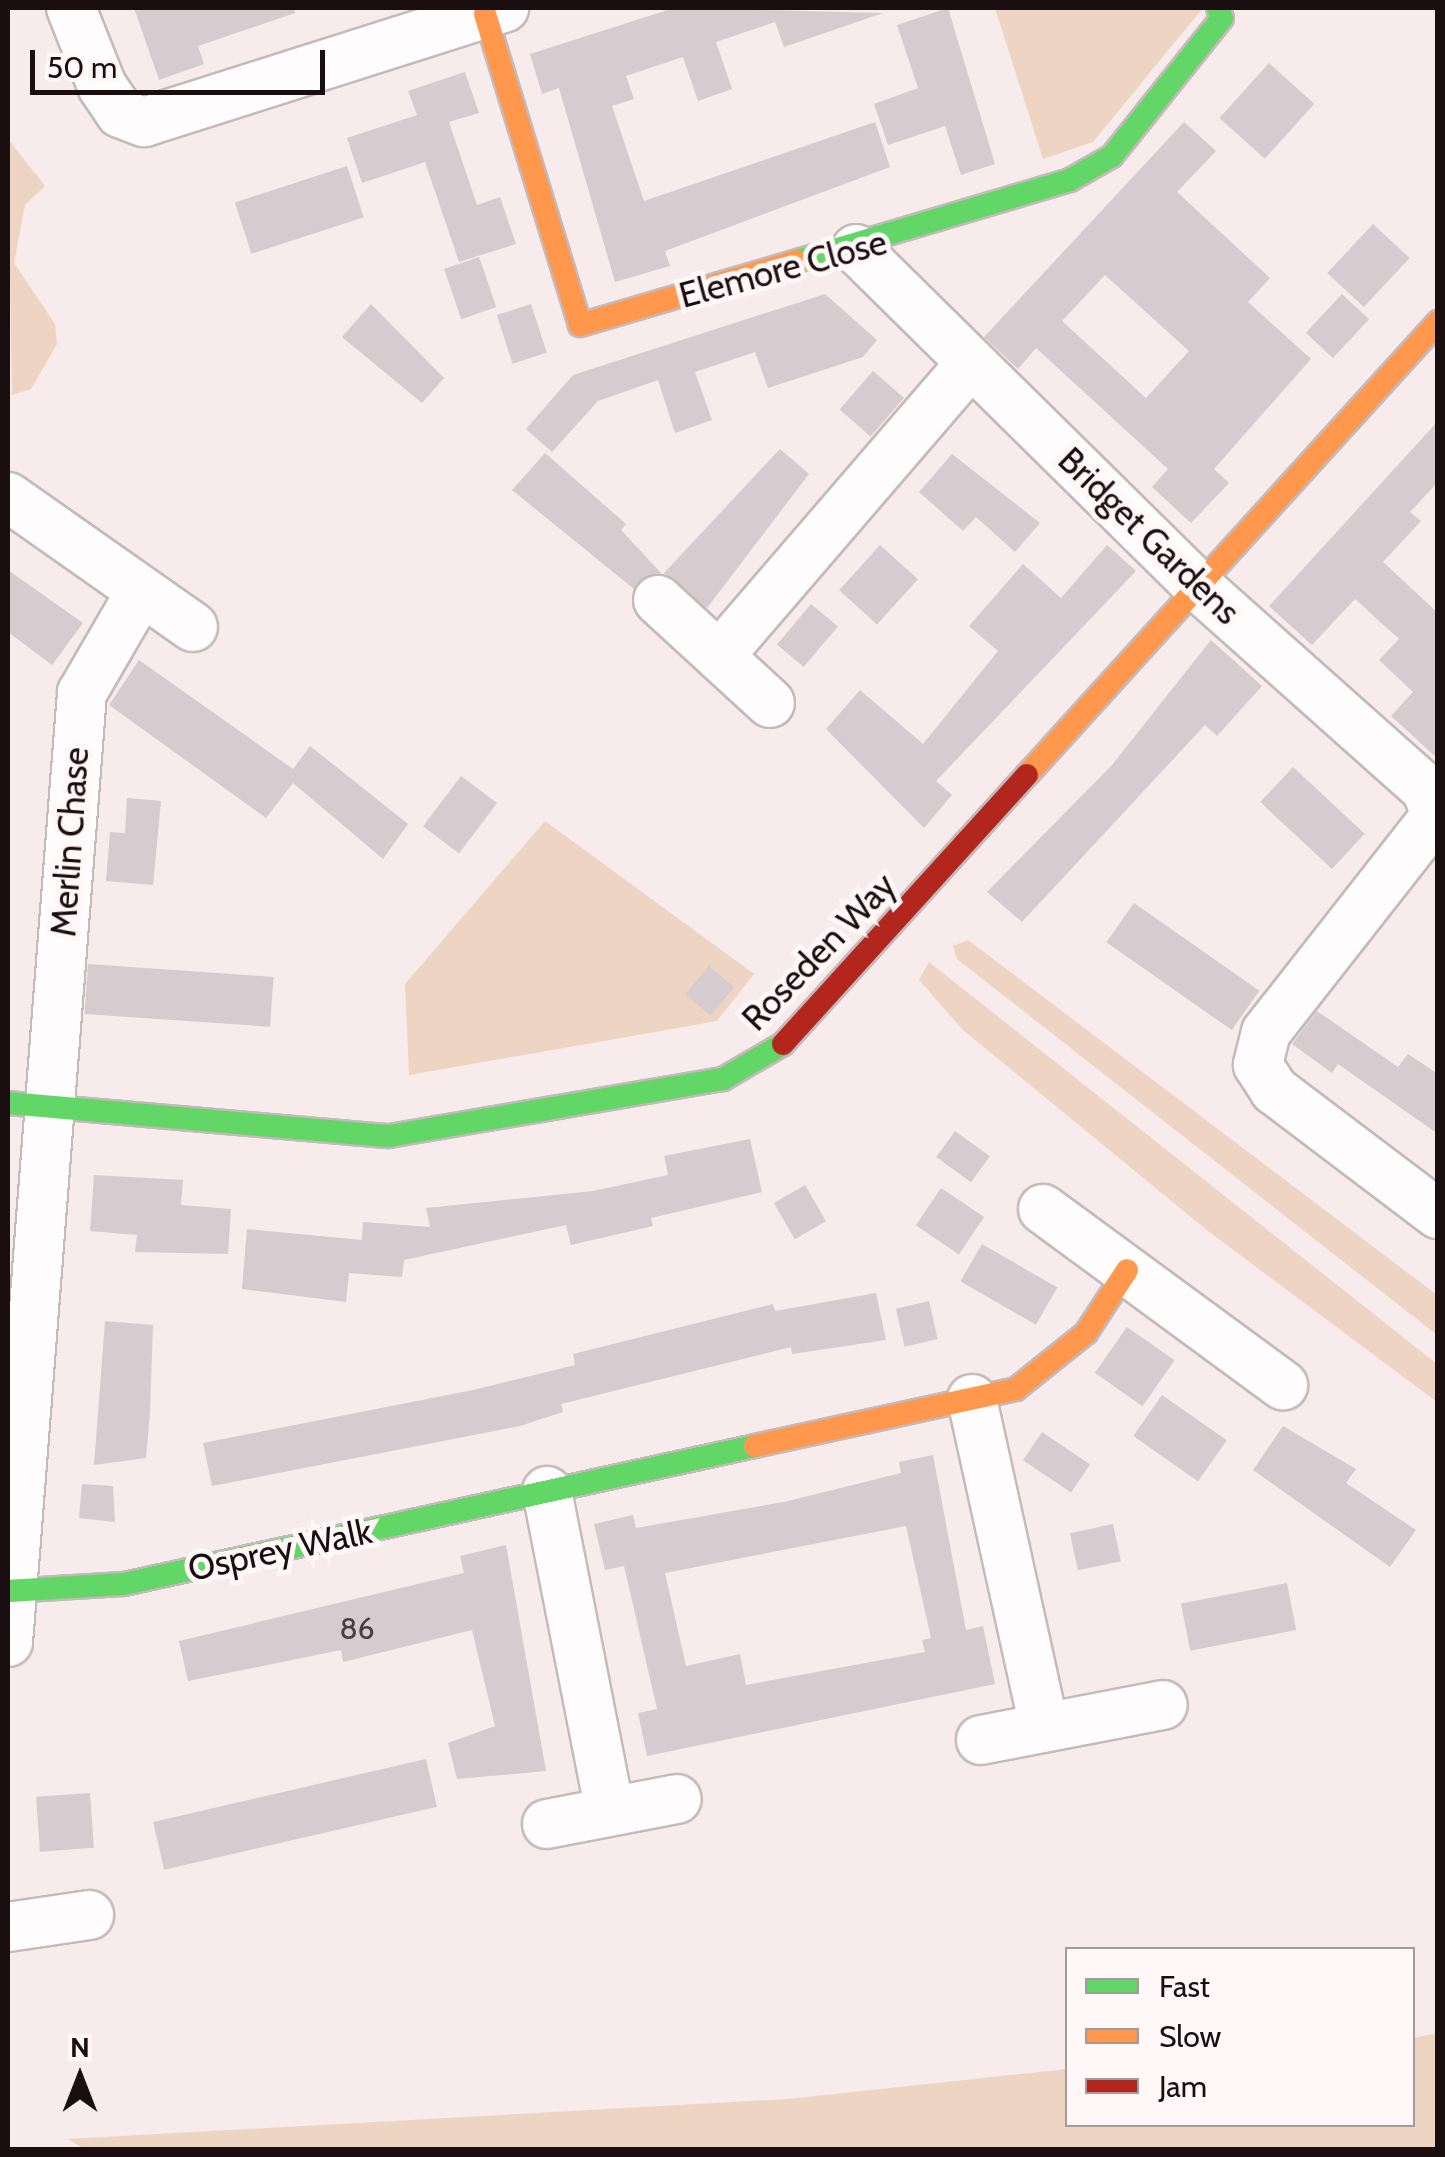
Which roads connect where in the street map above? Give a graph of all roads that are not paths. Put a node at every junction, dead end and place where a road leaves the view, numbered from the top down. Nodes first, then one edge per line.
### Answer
1 (72, 8) edge
2 (1218, 8) edge
3 (477, 13) edge
4 (856, 250) junction
5 (1438, 322) edge
6 (971, 363) junction
7 (8, 497) edge
8 (1199, 587) junction
9 (140, 592) junction
10 (658, 600) dead end
11 (193, 627) dead end
12 (718, 656) junction
13 (770, 702) dead end
14 (1434, 801) edge
15 (28, 1104) edge
16 (1044, 1209) dead end
17 (1438, 1214) edge
18 (1128, 1270) junction
19 (1283, 1386) dead end
20 (972, 1398) junction
21 (547, 1492) junction
22 (9, 1591) edge
23 (8, 1642) edge
24 (1163, 1705) dead end
25 (1044, 1727) junction
26 (982, 1740) dead end
27 (676, 1799) dead end
28 (610, 1812) junction
29 (547, 1824) dead end
30 (89, 1915) dead end
31 (8, 1928) edge

1 - 3 street
2 - 4 street, Elemore Close
3 - 4 street, Elemore Close
4 - 6 street, Bridget Gardens
5 - 8 street, Roseden Way
6 - 8 street, Bridget Gardens
6 - 12 street
7 - 9 street
8 - 14 street, Bridget Gardens
8 - 15 street, Roseden Way
9 - 11 street
9 - 15 street, Merlin Chase
10 - 12 street
12 - 13 street
14 - 17 street
15 - 22 street
16 - 18 street
18 - 19 street
18 - 20 street, Osprey Walk
20 - 21 street, Osprey Walk
20 - 25 street
21 - 22 street, Osprey Walk
21 - 28 street
22 - 23 street
24 - 25 street
25 - 26 street
27 - 28 street
28 - 29 street
30 - 31 street

